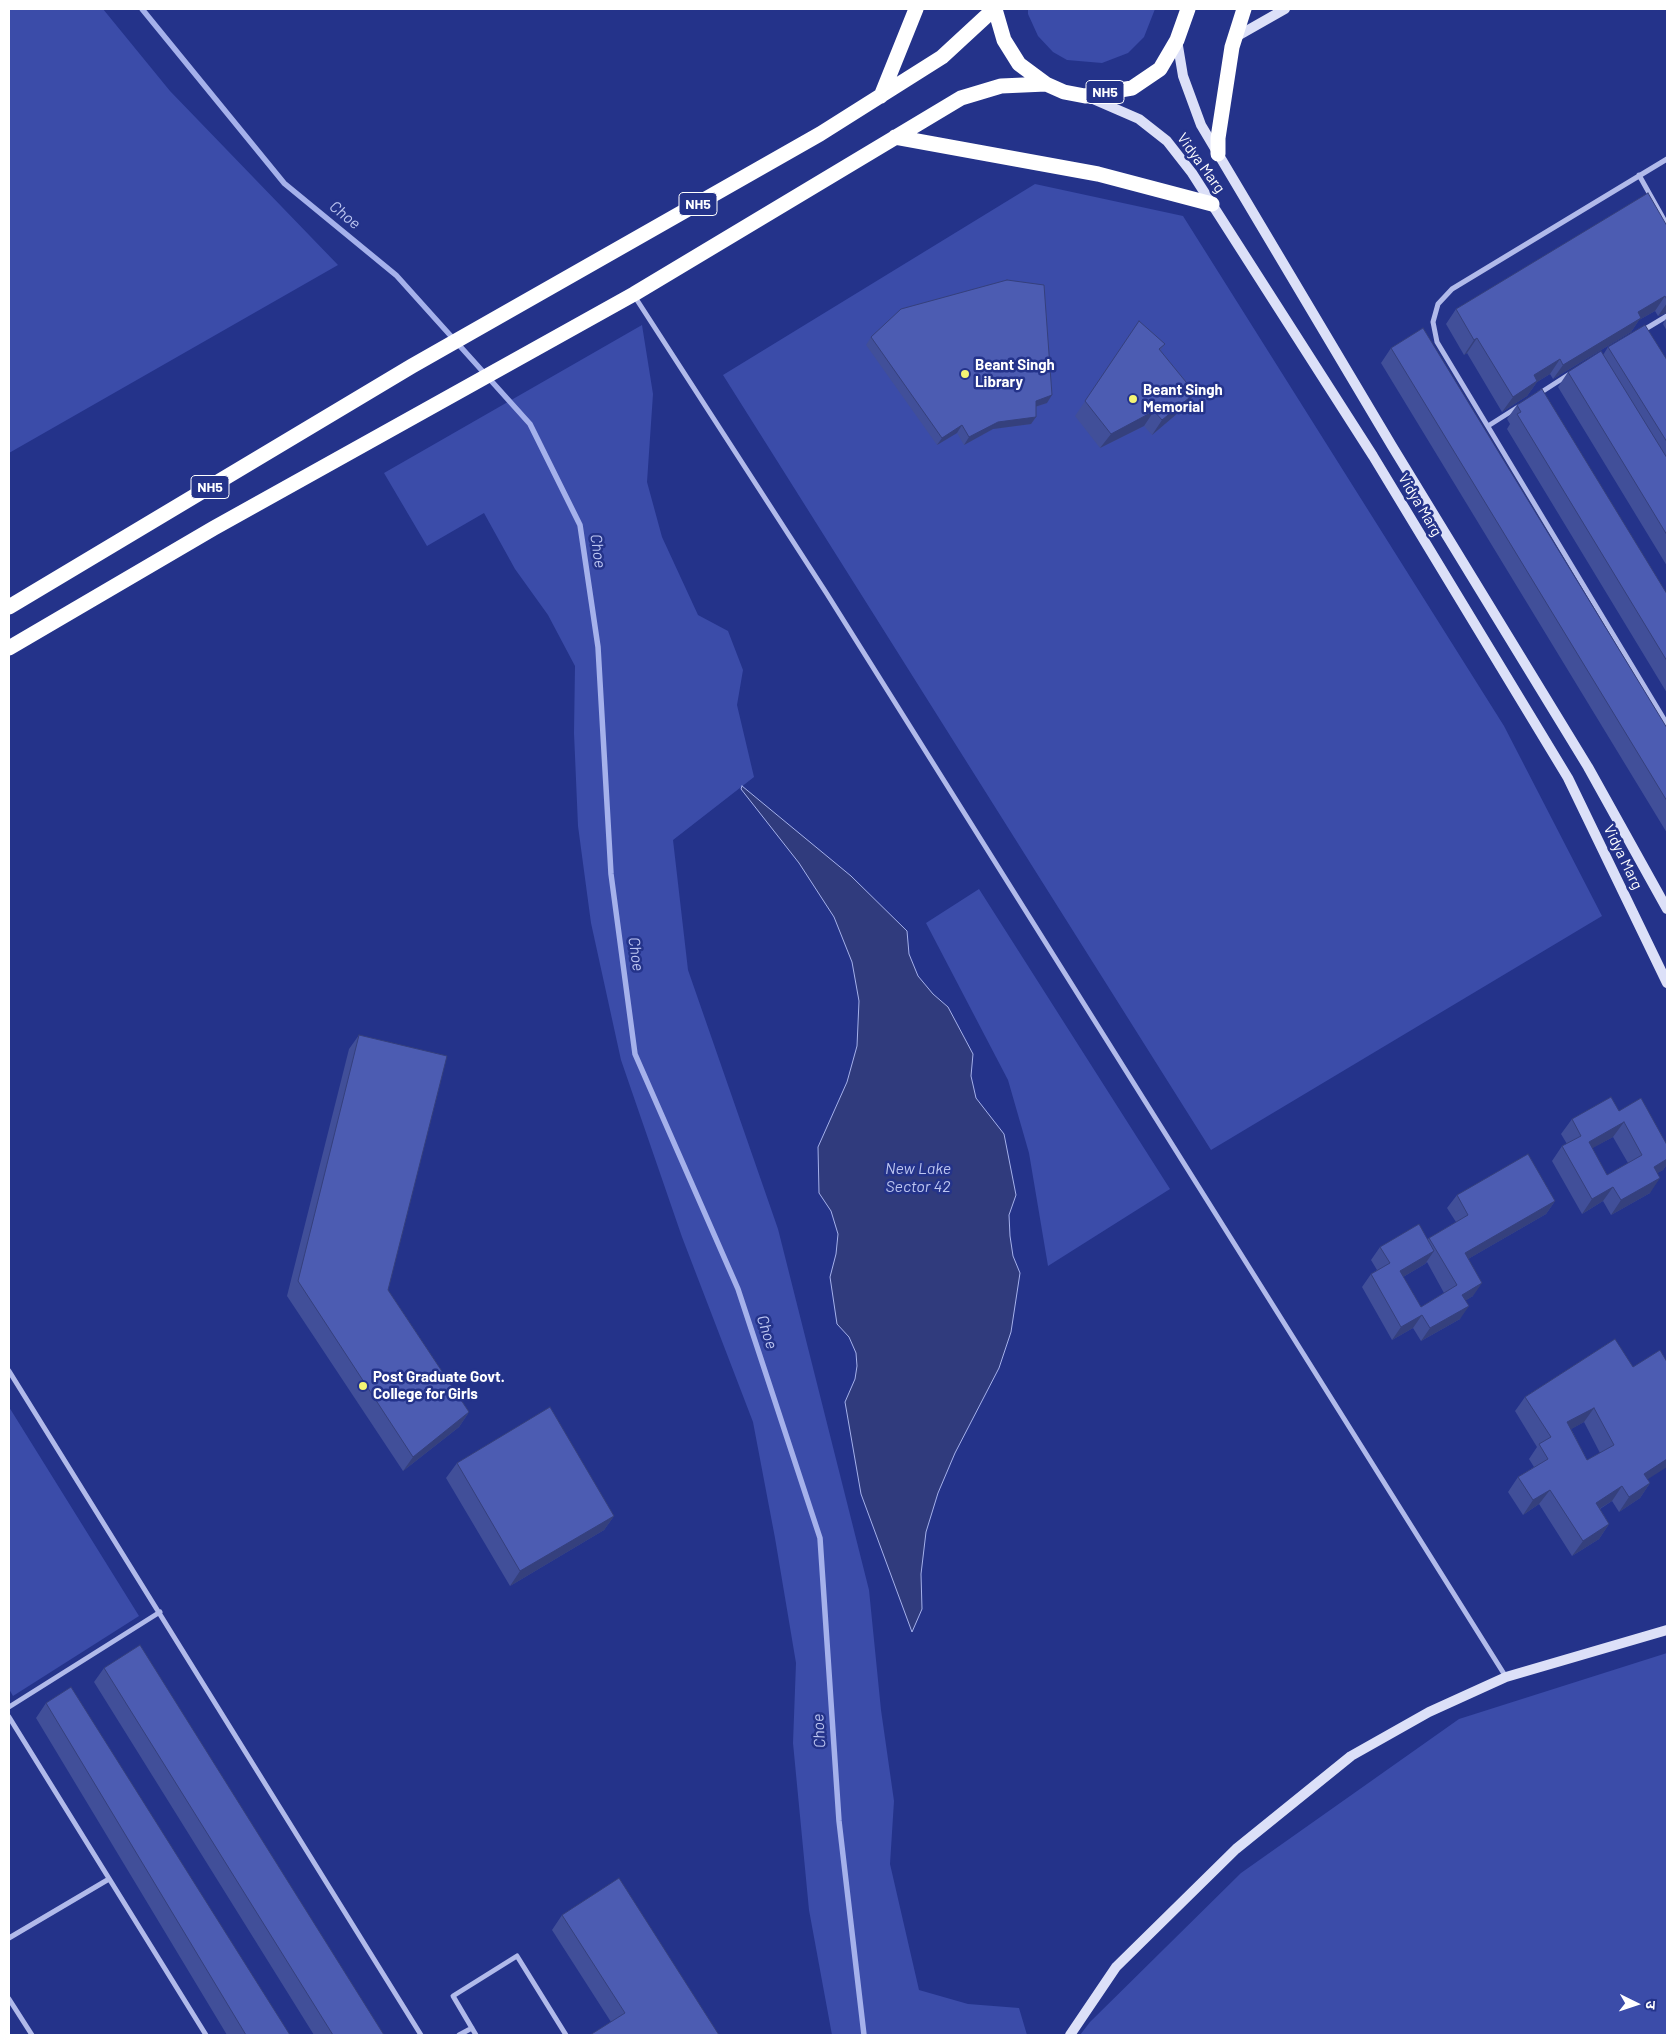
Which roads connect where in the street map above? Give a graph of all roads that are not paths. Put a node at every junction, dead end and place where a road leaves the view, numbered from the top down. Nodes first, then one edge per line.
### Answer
1 (916, 9) edge
2 (994, 9) edge
3 (1188, 9) edge
4 (1244, 9) edge
5 (1285, 9) edge
6 (1234, 38) junction
7 (1177, 40) junction
8 (1046, 84) junction
9 (881, 96) junction
10 (1085, 96) junction
11 (895, 138) junction
12 (1218, 154) junction
13 (1667, 158) edge
14 (1640, 175) junction
15 (1212, 204) junction
16 (1667, 225) edge
17 (634, 294) junction
18 (1667, 316) edge
19 (1634, 335) edge
20 (1576, 370) edge
21 (1536, 396) edge
22 (1528, 401) edge
23 (1488, 426) junction
24 (9, 607) edge
25 (9, 648) edge
26 (1667, 724) edge
27 (1667, 909) edge
28 (1667, 983) edge
29 (9, 1371) edge
30 (160, 1612) junction
31 (1667, 1630) edge
32 (1506, 1677) junction
33 (9, 1707) edge
34 (9, 1717) edge
35 (110, 1879) junction
36 (9, 1938) edge
37 (9, 1999) edge
38 (472, 2028) junction
39 (32, 2035) edge
40 (206, 2035) edge
41 (421, 2035) edge
42 (459, 2035) edge
43 (476, 2035) edge
44 (566, 2035) edge
45 (1070, 2035) edge

1 - 9 highway
2 - 8 highway, NH5
2 - 9 highway, NH5 / NH5
3 - 7 highway, NH5
4 - 6 highway
5 - 6 main road
6 - 12 highway
7 - 10 highway, NH5
7 - 12 main road, Vidya Marg
8 - 10 highway, NH5
8 - 11 highway, NH5
9 - 24 highway, NH5 / NH5
10 - 15 main road, Vidya Marg
11 - 15 highway
11 - 17 highway, NH5
12 - 27 main road, Vidya Marg
13 - 14 street
14 - 16 street
14 - 23 street
15 - 28 main road, Vidya Marg
17 - 25 highway, NH5
17 - 32 street
18 - 19 street
20 - 21 street
22 - 23 street
23 - 26 street
29 - 30 street
30 - 33 street
30 - 41 street
31 - 32 main road
32 - 45 main road
34 - 35 street
35 - 36 street
35 - 40 street
37 - 39 street
38 - 42 street
38 - 43 street
38 - 44 street

